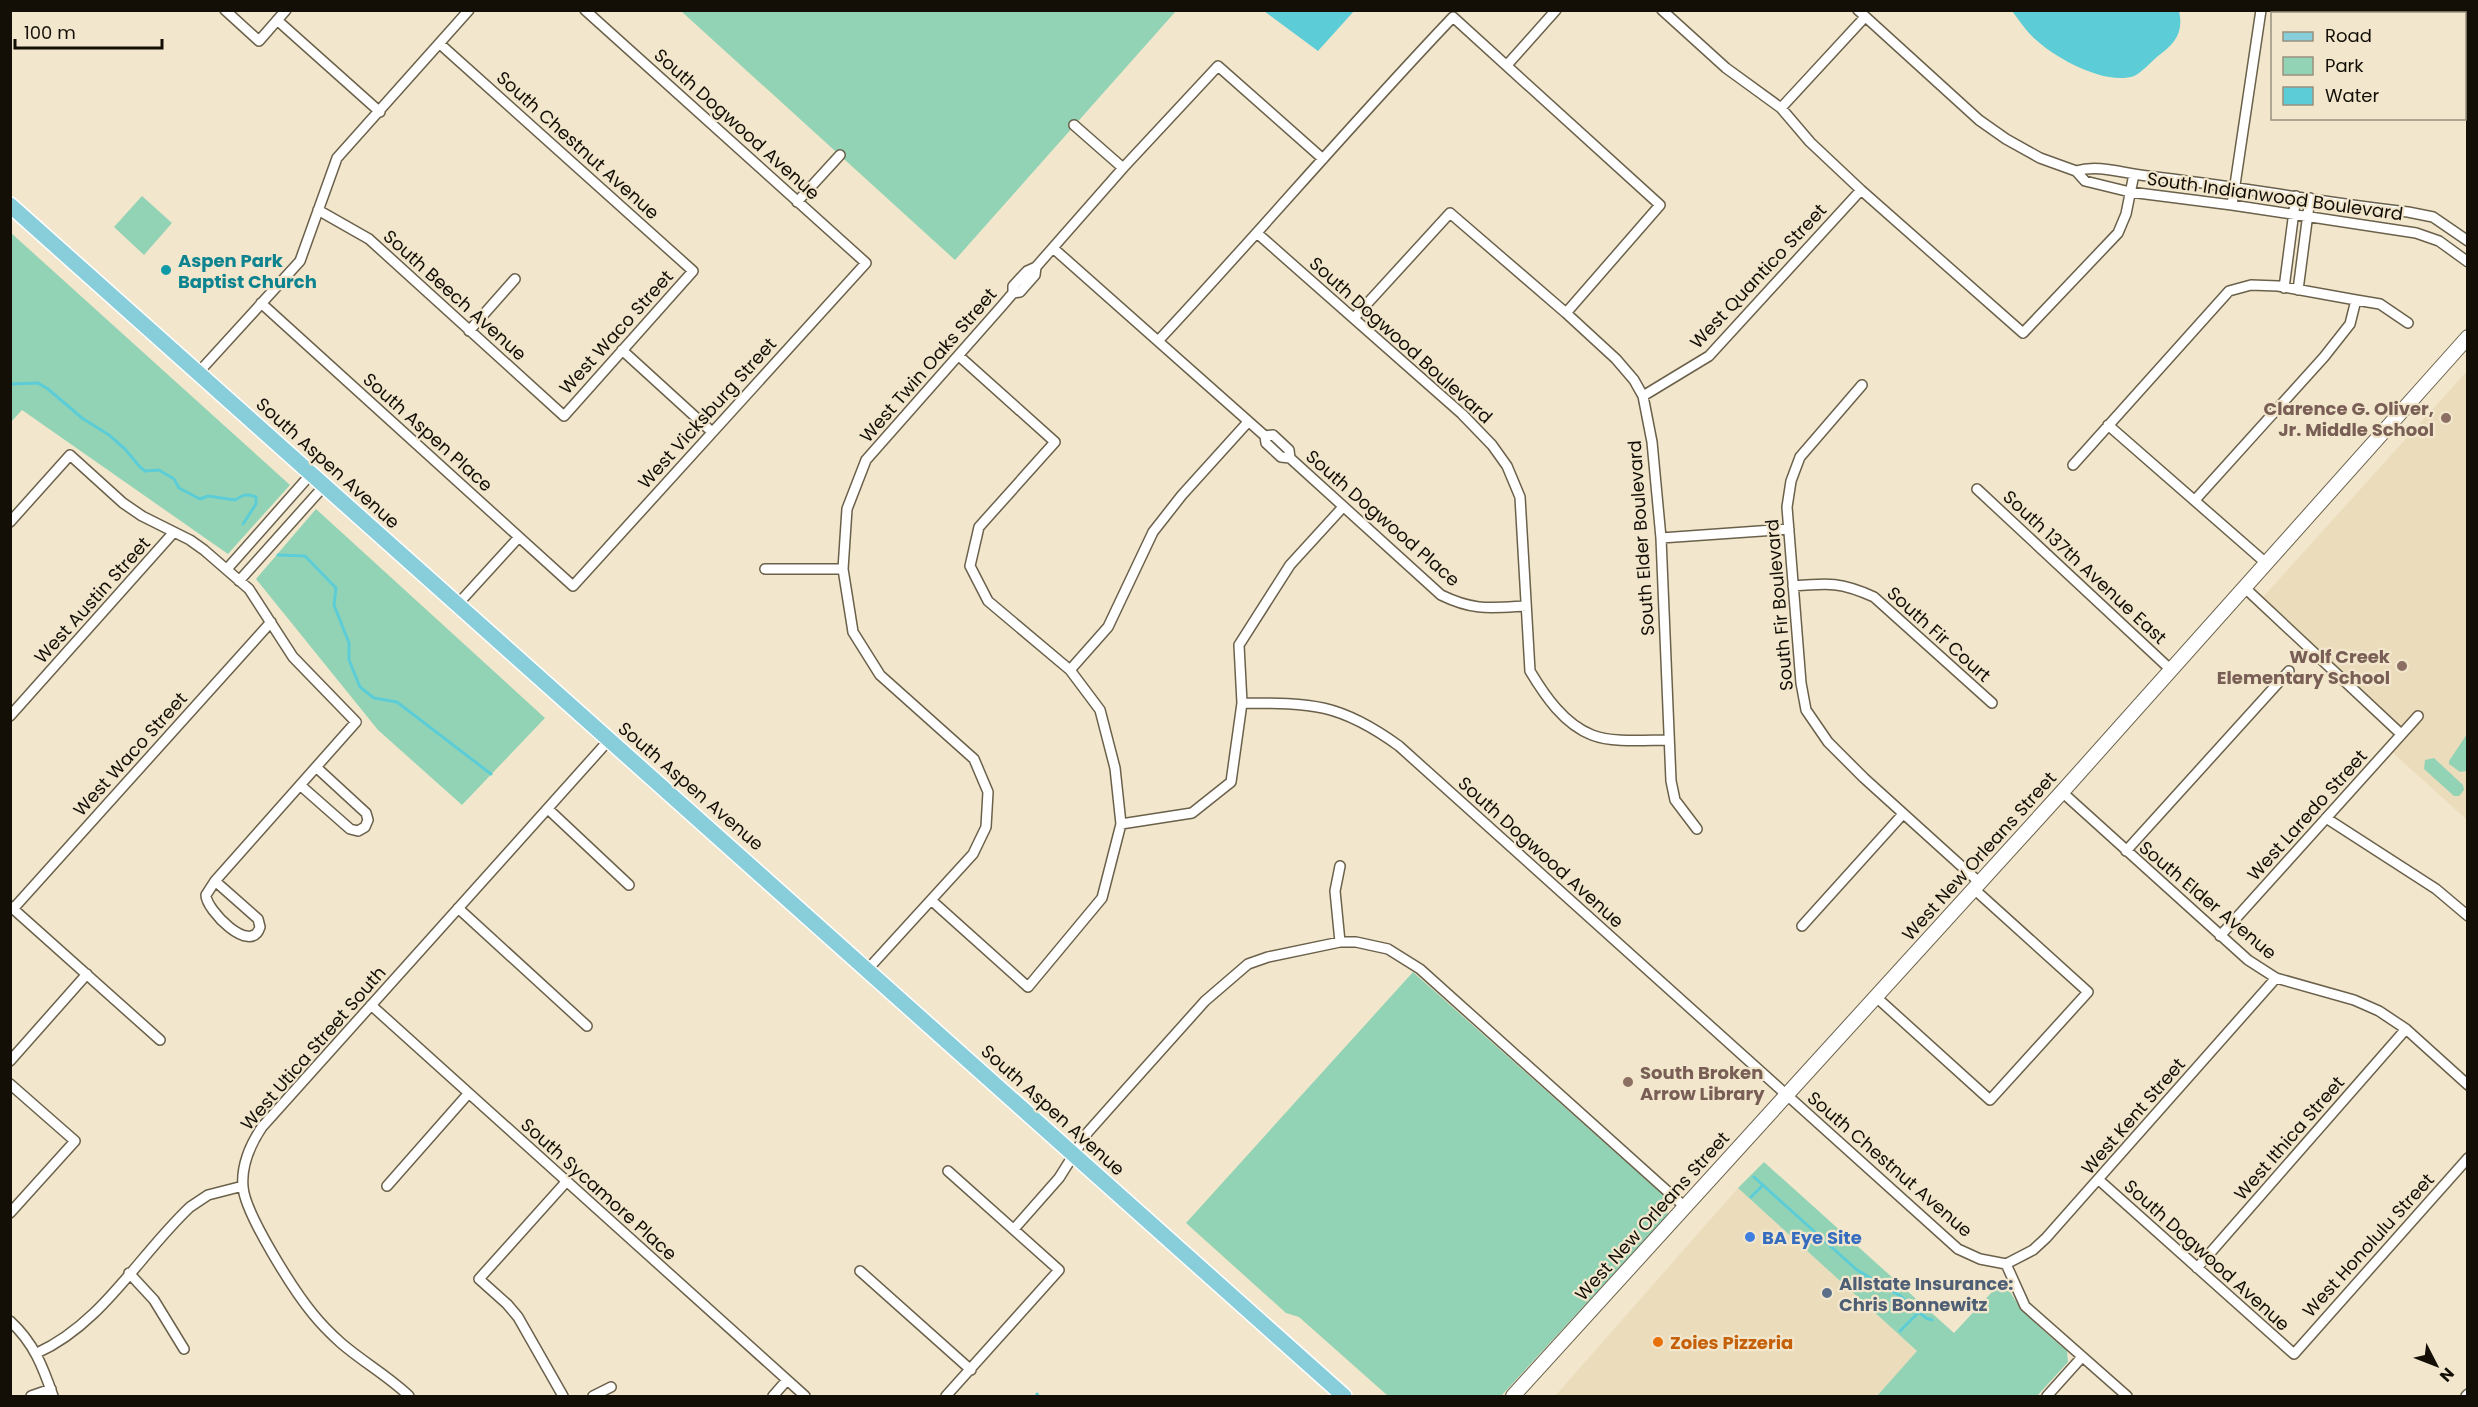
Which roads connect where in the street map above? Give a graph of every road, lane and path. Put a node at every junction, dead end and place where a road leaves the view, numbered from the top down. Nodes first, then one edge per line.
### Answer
1 (225, 10) edge
2 (286, 10) edge
3 (470, 10) edge
4 (585, 10) edge
5 (1556, 10) edge
6 (1662, 10) edge
7 (2261, 10) edge
8 (1861, 14) edge
9 (278, 20) junction
10 (440, 44) junction
11 (1507, 64) junction
12 (1781, 108) junction
13 (380, 112) junction
14 (1074, 125) dead end
15 (840, 155) dead end
16 (1323, 159) junction
17 (1123, 168) junction
18 (2076, 171) junction
19 (2134, 174) junction
20 (2233, 186) junction
21 (1861, 190) junction
22 (2130, 192) junction
23 (2296, 196) junction
24 (2310, 198) junction
25 (797, 201) junction
26 (10, 205) edge
27 (2232, 205) junction
28 (318, 210) junction
29 (2294, 214) junction
30 (2307, 216) junction
31 (2450, 227) junction
32 (1258, 234) junction
33 (2439, 241) junction
34 (2468, 241) edge
35 (1053, 248) junction
36 (2289, 252) junction
37 (2302, 254) junction
38 (2468, 262) edge
39 (866, 263) joint
40 (693, 271) joint
41 (515, 279) dead end
42 (2284, 288) junction
43 (2298, 290) junction
44 (2356, 300) junction
45 (261, 303) junction
46 (1566, 313) junction
47 (1354, 318) junction
48 (2408, 323) dead end
49 (469, 331) junction
50 (2468, 337) edge
51 (1158, 340) junction
52 (622, 350) junction
53 (959, 356) junction
54 (198, 373) junction
55 (1862, 385) dead end
56 (1643, 396) junction
57 (564, 416) joint
58 (1248, 422) junction
59 (2108, 424) junction
60 (712, 432) junction
61 (2073, 465) dead end
62 (311, 474) junction
63 (324, 486) junction
64 (1977, 489) dead end
65 (2195, 500) junction
66 (1343, 507) junction
67 (10, 522) edge
68 (1789, 529) junction
69 (174, 532) junction
70 (519, 537) junction
71 (1661, 538) junction
72 (2266, 562) junction
73 (227, 569) junction
74 (765, 569) dead end
75 (843, 569) junction
76 (239, 581) junction
77 (573, 585) joint
78 (1793, 586) junction
79 (2244, 588) junction
80 (457, 605) junction
81 (1526, 606) junction
82 (272, 622) junction
83 (2170, 669) junction
84 (1070, 670) junction
85 (2289, 671) dead end
86 (1242, 703) junction
87 (1992, 703) dead end
88 (10, 716) edge
89 (2418, 716) dead end
90 (2401, 734) junction
91 (609, 740) junction
92 (1667, 741) junction
93 (316, 767) junction
94 (300, 785) junction
95 (2062, 792) junction
96 (548, 809) junction
97 (1903, 814) junction
98 (2326, 818) junction
99 (1120, 824) junction
100 (1697, 829) dead end
101 (2126, 851) junction
102 (1340, 866) dead end
103 (214, 880) junction
104 (629, 885) dead end
105 (1976, 886) junction
106 (931, 900) junction
107 (12, 908) edge
108 (458, 908) junction
109 (2468, 916) edge
110 (1802, 926) dead end
111 (2220, 936) junction
112 (1340, 942) junction
113 (868, 969) junction
114 (87, 974) junction
115 (2276, 978) junction
116 (1875, 996) junction
117 (371, 1005) junction
118 (587, 1026) dead end
119 (2406, 1029) junction
120 (160, 1040) dead end
121 (10, 1060) edge
122 (10, 1084) edge
123 (2468, 1085) edge
124 (468, 1094) junction
125 (1786, 1094) junction
126 (1074, 1154) junction
127 (2468, 1158) edge
128 (948, 1171) dead end
129 (2099, 1180) junction
130 (566, 1182) junction
131 (243, 1186) junction
132 (387, 1186) dead end
133 (1685, 1207) junction
134 (10, 1213) edge
135 (1014, 1229) junction
136 (2006, 1264) junction
137 (2197, 1268) junction
138 (860, 1271) dead end
139 (129, 1273) junction
140 (10, 1321) edge
141 (184, 1349) dead end
142 (37, 1353) junction
143 (2294, 1354) joint
144 (2082, 1357) junction
145 (970, 1370) junction
146 (787, 1380) junction
147 (611, 1387) dead end
148 (52, 1393) edge
149 (31, 1396) edge
150 (410, 1396) edge
151 (562, 1396) edge
152 (593, 1396) edge
153 (773, 1396) edge
154 (805, 1396) edge
155 (946, 1396) edge
156 (1344, 1396) edge
157 (1513, 1396) edge
158 (2047, 1396) edge
159 (2127, 1396) edge

1 - 9 street
2 - 9 street
3 - 10 street
4 - 25 street, South Dogwood Avenue
5 - 11 street
6 - 12 street
7 - 20 street
8 - 12 street
8 - 18 street, South Indianwood Boulevard
9 - 13 street
10 - 13 street
10 - 40 street, South Chestnut Avenue
11 - 16 street
11 - 46 street
12 - 21 street
13 - 28 street
14 - 17 street
15 - 25 street
16 - 17 street, West Twin Oaks Street
16 - 32 street
17 - 35 street, West Twin Oaks Street
18 - 19 street, South Indianwood Boulevard
18 - 22 street, South Indianwood Boulevard
19 - 20 street, South Indianwood Boulevard
19 - 22 street
20 - 23 street, South Indianwood Boulevard
20 - 27 street
21 - 22 street
21 - 56 street, West Quantico Street
22 - 27 street, South Indianwood Boulevard
23 - 24 street, South Indianwood Boulevard
23 - 29 street
24 - 30 street
24 - 31 street, South Indianwood Boulevard
25 - 39 street, South Dogwood Avenue
26 - 54 main road, South Aspen Avenue
27 - 29 street, South Indianwood Boulevard
28 - 45 street
28 - 49 street, South Beech Avenue
29 - 30 street, South Indianwood Boulevard
29 - 36 street
30 - 33 street, South Indianwood Boulevard
30 - 37 street
31 - 33 street
31 - 34 street, South Indianwood Boulevard
32 - 47 street, South Dogwood Boulevard
32 - 51 street
33 - 38 street, South Indianwood Boulevard
35 - 51 street, South Dogwood Place
35 - 53 street, West Twin Oaks Street
36 - 37 street
36 - 42 street
37 - 43 street
39 - 60 street, West Vicksburg Street
40 - 52 street, West Waco Street
41 - 49 street
42 - 43 street
42 - 59 street
43 - 44 street
44 - 48 street
44 - 65 street
45 - 54 street
45 - 70 street, South Aspen Place
46 - 47 street, South Elder Boulevard
46 - 56 street, South Elder Boulevard
47 - 81 street, South Dogwood Boulevard
49 - 57 street, South Beech Avenue
50 - 72 street, West New Orleans Street
51 - 58 street, South Dogwood Place
52 - 57 street, West Waco Street
52 - 60 street
53 - 75 street, West Twin Oaks Street
53 - 84 street
54 - 62 main road, South Aspen Avenue
55 - 68 street, South Fir Boulevard
56 - 71 street, South Elder Boulevard
58 - 66 street, South Dogwood Place
58 - 84 street
59 - 61 street
59 - 65 street
60 - 77 street, West Vicksburg Street
62 - 63 main road, South Aspen Avenue
62 - 73 street
63 - 76 street
63 - 80 main road, South Aspen Avenue
64 - 83 street, South 137th Avenue East
65 - 72 street
66 - 81 street, South Dogwood Place
66 - 86 street
67 - 69 street
68 - 71 street
68 - 78 street, South Fir Boulevard
69 - 73 street
69 - 88 street, West Austin Street
70 - 77 street, South Aspen Place
70 - 80 street
71 - 92 street, South Elder Boulevard
72 - 79 street, West New Orleans Street
73 - 76 street
74 - 75 street
75 - 106 street, West Twin Oaks Street
76 - 82 street
78 - 87 street, South Fir Court
78 - 97 street, South Fir Boulevard
79 - 83 street, West New Orleans Street
79 - 90 street
80 - 91 main road, South Aspen Avenue
81 - 92 street, South Dogwood Boulevard
82 - 93 street
82 - 107 street, West Waco Street
83 - 95 street, West New Orleans Street
84 - 99 street
85 - 101 street
86 - 99 street
86 - 125 street, South Dogwood Avenue
89 - 90 street, West Laredo Street
90 - 98 street, West Laredo Street
91 - 96 street, West Utica Street South
91 - 113 main road, South Aspen Avenue
92 - 100 street, South Elder Boulevard
93 - 94 street
93 - 94 street
94 - 103 street
95 - 101 street, South Elder Avenue
95 - 105 street, West New Orleans Street
96 - 104 street
96 - 108 street, West Utica Street South
97 - 105 street, South Fir Boulevard
97 - 110 street
98 - 109 street
98 - 111 street, West Laredo Street
99 - 106 street
101 - 111 street, South Elder Avenue
102 - 112 street
103 - 103 street
105 - 116 street, West New Orleans Street
105 - 116 street
106 - 113 street, West Twin Oaks Street
107 - 114 street
108 - 117 street, West Utica Street South
108 - 118 street
111 - 115 street, South Elder Avenue
112 - 126 street
112 - 133 street
113 - 126 main road, South Aspen Avenue
114 - 120 street
114 - 121 street
115 - 119 street, South Elder Avenue
115 - 129 street, West Kent Street
116 - 125 street, West New Orleans Street
117 - 124 street, South Sycamore Place
117 - 131 street, West Utica Street South
119 - 123 street, South Elder Avenue
119 - 137 street, West Ithica Street
122 - 134 street
124 - 130 street, South Sycamore Place
124 - 132 street
125 - 133 street, West New Orleans Street
125 - 136 street, South Chestnut Avenue
126 - 135 street
126 - 156 main road, South Aspen Avenue
127 - 143 street, West Honolulu Street
128 - 135 street
129 - 136 street, West Kent Street
129 - 137 street, South Dogwood Avenue
130 - 146 street, South Sycamore Place
130 - 151 street
131 - 139 street
131 - 150 street
133 - 157 street, West New Orleans Street
135 - 145 street
136 - 144 street
137 - 143 street, South Dogwood Avenue
138 - 145 street
139 - 141 street
139 - 142 street
140 - 142 street
142 - 148 street
144 - 158 street
144 - 159 street
145 - 155 street
146 - 153 street
146 - 154 street, South Sycamore Place
147 - 152 street
148 - 149 street

